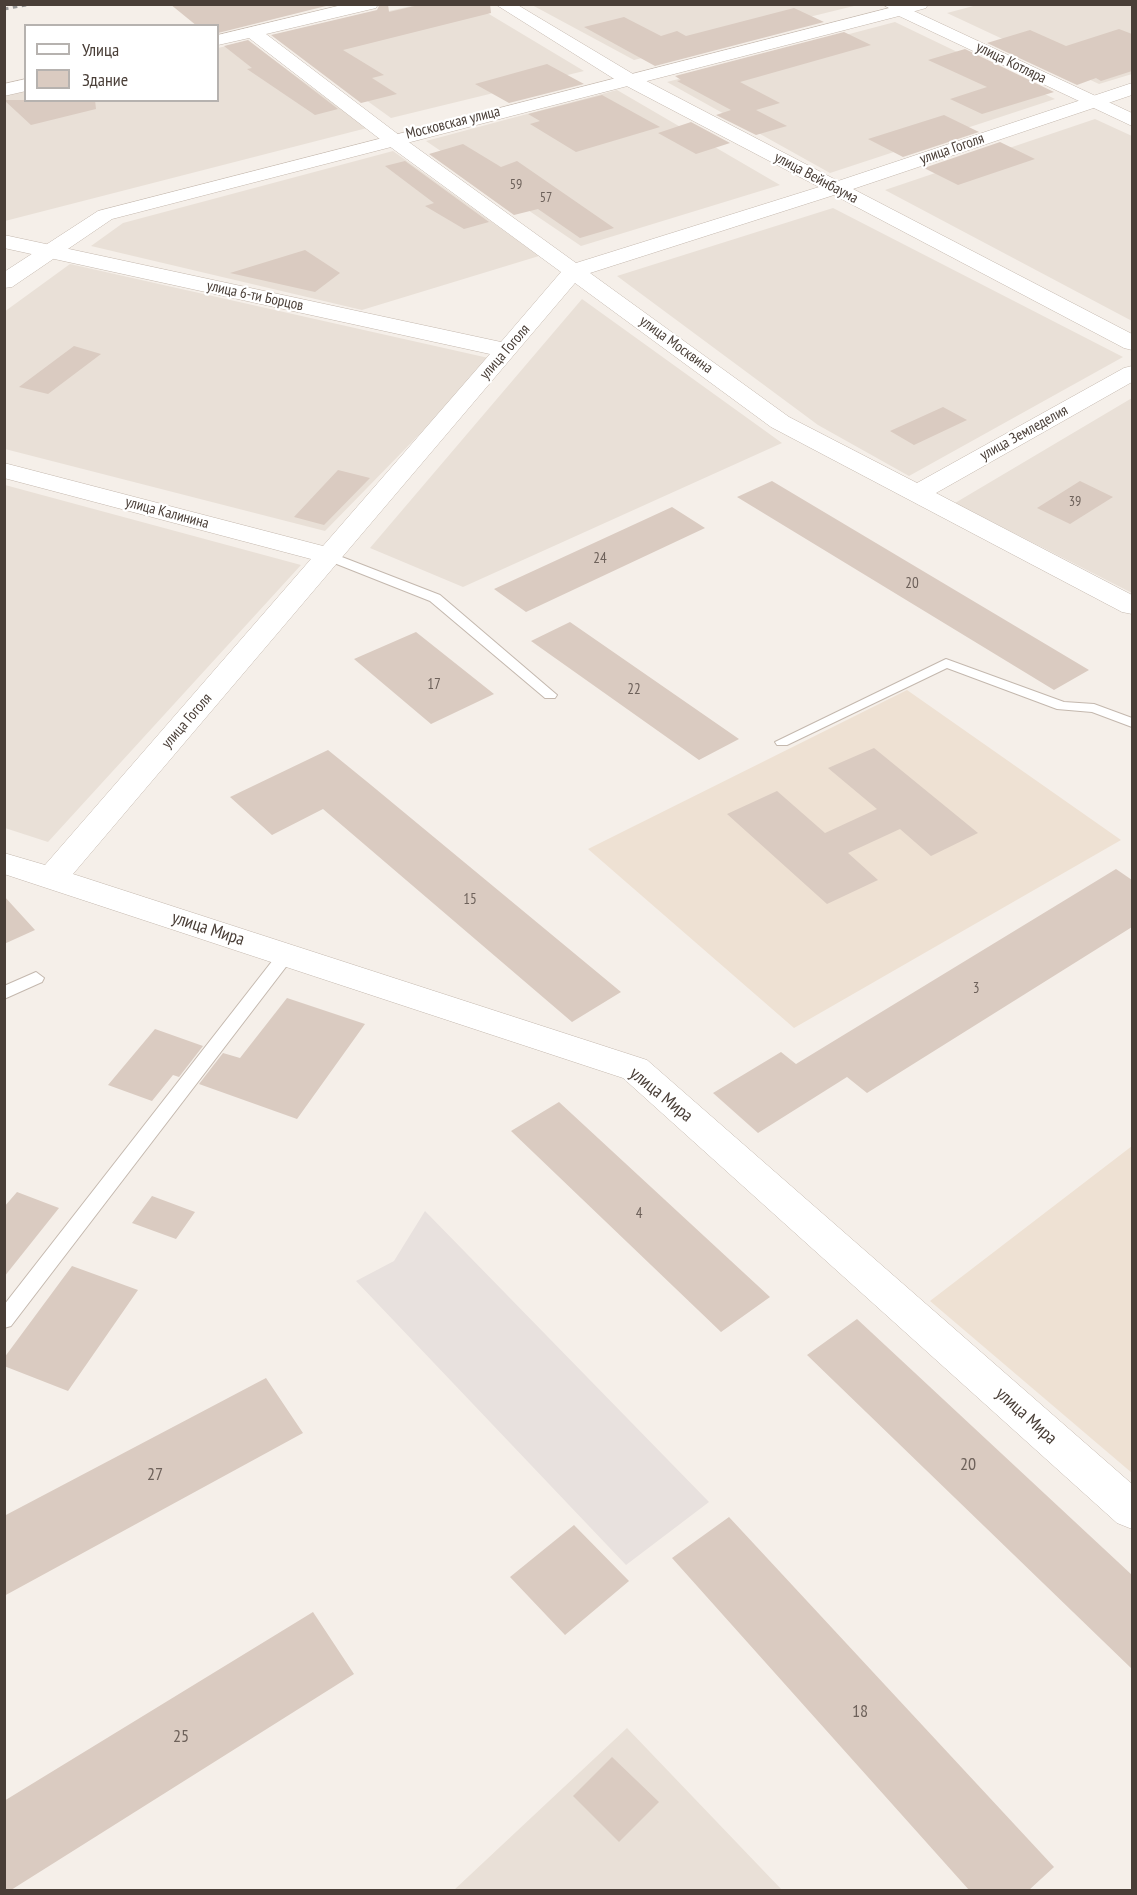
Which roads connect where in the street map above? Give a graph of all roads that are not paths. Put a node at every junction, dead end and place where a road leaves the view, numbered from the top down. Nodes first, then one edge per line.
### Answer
1 (370, 4) edge
2 (503, 4) edge
3 (920, 4) edge
4 (896, 7) edge
5 (252, 32) junction
6 (219, 40) edge
7 (626, 78) junction
8 (24, 85) edge
9 (1132, 89) edge
10 (4, 90) edge
11 (1092, 102) junction
12 (1132, 120) edge
13 (392, 139) junction
14 (836, 188) junction
15 (4, 241) edge
16 (49, 251) junction
17 (574, 272) junction
18 (4, 282) edge
19 (1132, 343) edge
20 (506, 351) junction
21 (1132, 373) edge
22 (4, 470) edge
23 (916, 494) junction
24 (329, 556) junction
25 (1132, 606) edge
26 (550, 695) dead end
27 (1132, 723) edge
28 (782, 742) dead end
29 (4, 863) edge
30 (52, 878) junction
31 (286, 955) junction
32 (36, 978) dead end
33 (4, 993) edge
34 (4, 1320) edge
35 (1132, 1510) edge

1 - 5 street
2 - 7 street, улица Вейнбаума
3 - 4 street, Московская улица
4 - 7 street, Московская улица
4 - 11 street, улица Котляра
5 - 6 street
5 - 13 street, улица Москвина
7 - 13 street, Московская улица
7 - 14 street, улица Вейнбаума
8 - 10 street
9 - 11 street, улица Гоголя
11 - 12 street, улица Котляра
11 - 14 street, улица Гоголя
13 - 16 street, Московская улица
13 - 17 street, улица Москвина
14 - 17 street, улица Гоголя
14 - 19 street, улица Вейнбаума
15 - 16 street, улица 6-ти Борцов
16 - 18 street, Московская улица
16 - 20 street, улица 6-ти Борцов
17 - 20 street, улица Гоголя
17 - 23 street, улица Москвина
20 - 24 street, улица Гоголя
21 - 23 street, улица Земледелия
22 - 24 street, улица Калинина
23 - 25 street, улица Москвина
24 - 26 lane
24 - 30 street, улица Гоголя
27 - 28 lane
29 - 30 street, улица Мира
30 - 31 street, улица Мира
31 - 34 lane
31 - 35 street, улица Мира
32 - 33 lane

